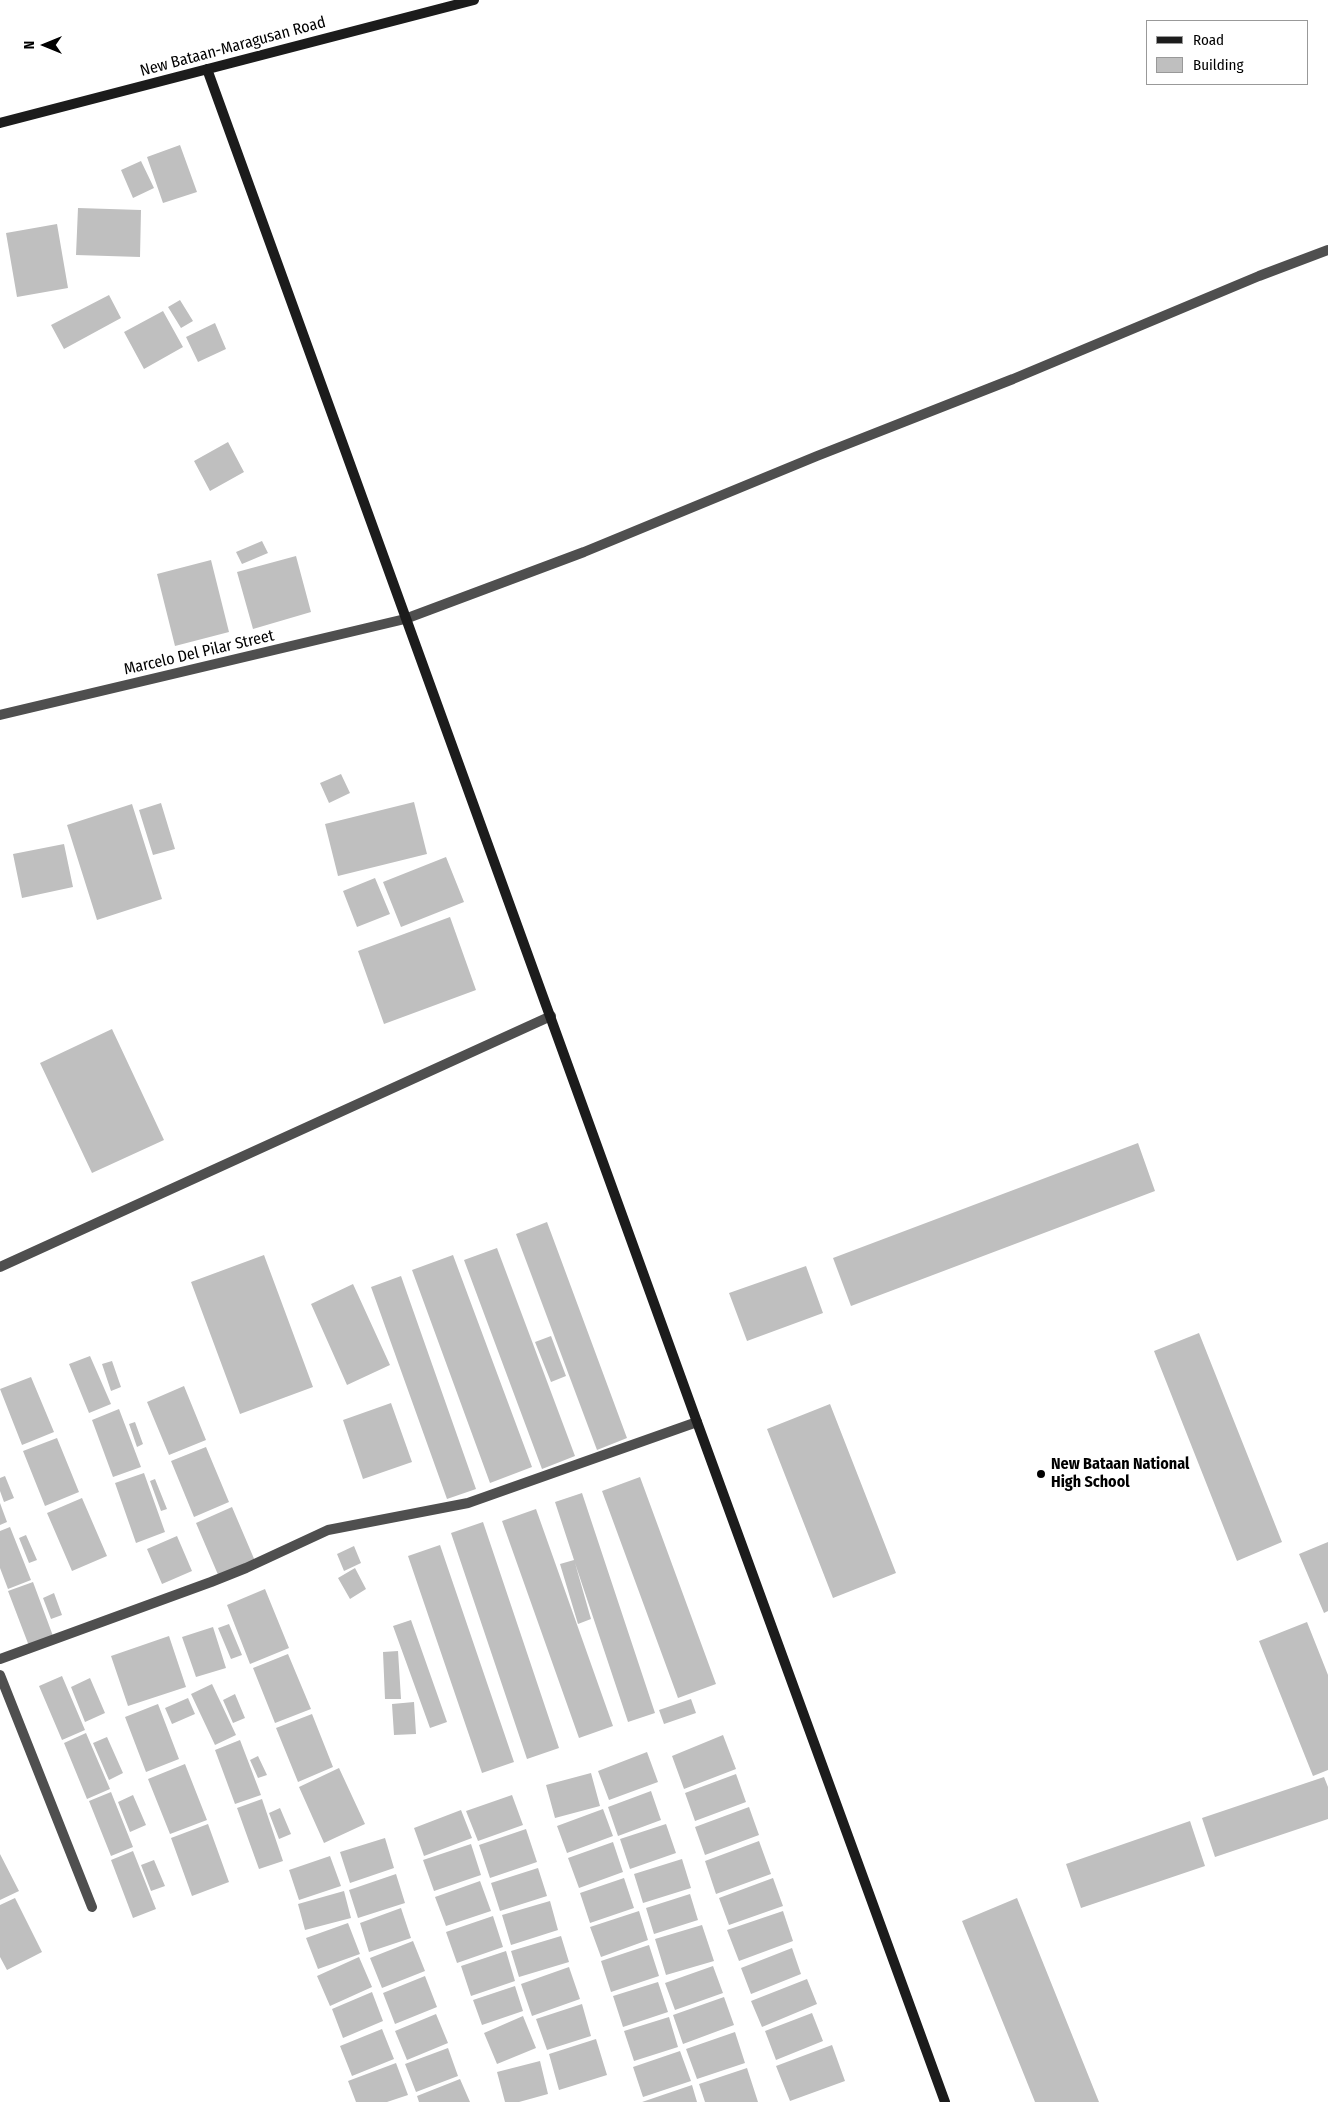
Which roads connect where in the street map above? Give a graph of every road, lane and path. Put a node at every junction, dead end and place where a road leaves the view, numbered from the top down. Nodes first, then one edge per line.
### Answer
1 (474, 0) edge
2 (207, 69) junction
3 (0, 122) edge
4 (1328, 250) edge
5 (405, 619) junction
6 (0, 716) edge
7 (551, 1016) junction
8 (0, 1267) edge
9 (697, 1422) junction
10 (0, 1659) edge
11 (0, 1675) edge
12 (92, 1907) dead end
13 (945, 2102) edge

1 - 2 street, New Bataan-Maragusan Road
2 - 3 street, New Bataan-Maragusan Road
2 - 5 street
4 - 5 street, Marcelo Del Pilar Street
5 - 6 street, Marcelo Del Pilar Street
5 - 7 street
7 - 8 street
7 - 9 street
9 - 10 street
9 - 13 street
11 - 12 street

